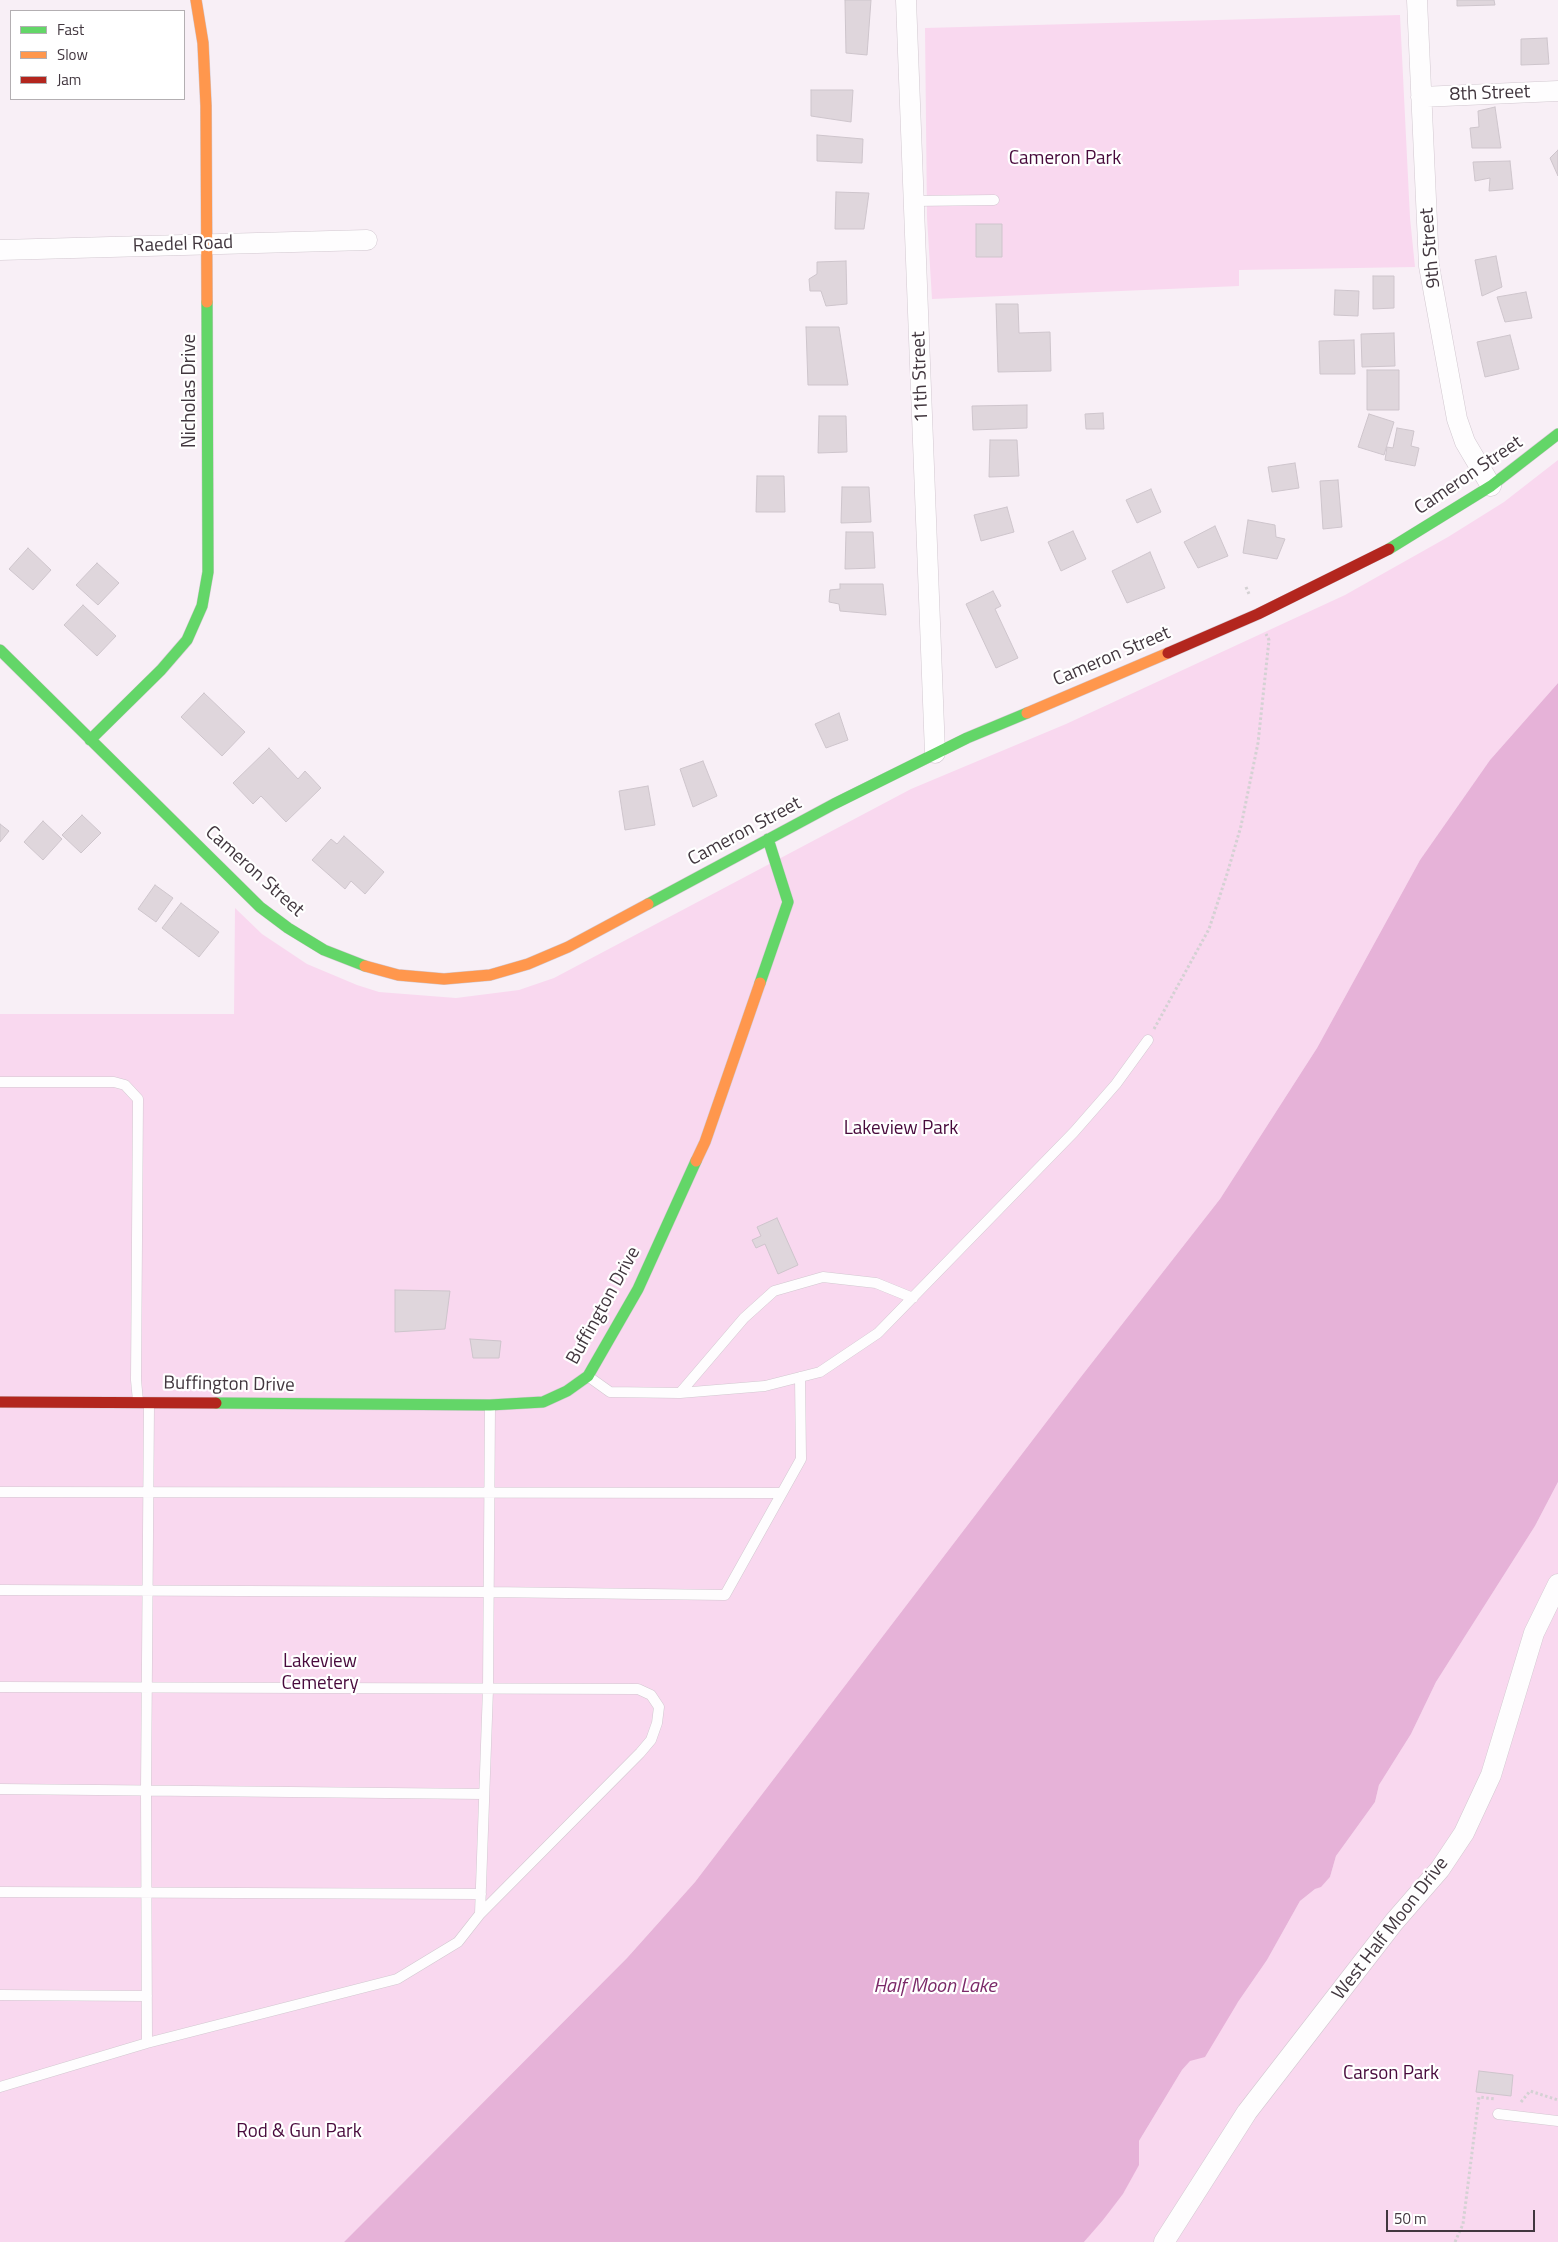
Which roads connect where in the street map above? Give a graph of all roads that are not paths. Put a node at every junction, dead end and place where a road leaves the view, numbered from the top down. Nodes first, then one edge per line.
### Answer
1 (196, 0) edge
2 (906, 0) edge
3 (1416, 0) edge
4 (1558, 91) edge
5 (1421, 97) junction
6 (994, 200) dead end
7 (914, 201) junction
8 (367, 240) dead end
9 (207, 244) junction
10 (0, 250) edge
11 (1558, 434) edge
12 (1491, 486) junction
13 (0, 650) edge
14 (90, 740) junction
15 (935, 753) junction
16 (768, 839) junction
17 (1148, 1040) road end
18 (0, 1082) edge
19 (913, 1298) junction
20 (588, 1376) junction
21 (800, 1377) junction
22 (680, 1393) junction
23 (143, 1401) junction
24 (0, 1402) edge
25 (490, 1405) junction
26 (0, 1492) edge
27 (148, 1492) junction
28 (489, 1492) junction
29 (782, 1493) junction
30 (1558, 1584) edge
31 (0, 1590) edge
32 (148, 1591) junction
33 (488, 1592) junction
34 (0, 1687) edge
35 (148, 1687) junction
36 (488, 1689) junction
37 (0, 1789) edge
38 (146, 1790) junction
39 (484, 1794) junction
40 (0, 1892) edge
41 (146, 1892) junction
42 (481, 1894) junction
43 (480, 1914) junction
44 (0, 1995) edge
45 (147, 1996) junction
46 (147, 2043) junction
47 (0, 2087) edge
48 (1498, 2114) dead end
49 (1558, 2121) edge
50 (1164, 2242) edge

1 - 9 street, Nicholas Drive
2 - 7 street, 11th Street
3 - 5 street, 9th Street
4 - 5 street, 8th Street
5 - 12 street, 9th Street
6 - 7 lane
7 - 15 street, 11th Street
8 - 9 street, Raedel Road
9 - 10 street, Raedel Road
9 - 14 street, Nicholas Drive
11 - 12 street, Cameron Street
12 - 15 street, Cameron Street
13 - 14 street, Cameron Street
14 - 16 street, Cameron Street
15 - 16 street, Cameron Street
16 - 20 street, Buffington Drive
17 - 19 lane
18 - 23 lane
19 - 21 lane
19 - 22 lane
20 - 22 lane
20 - 25 street, Buffington Drive
21 - 22 lane
21 - 29 lane
23 - 24 street, Buffington Drive
23 - 25 street, Buffington Drive
23 - 27 lane
25 - 28 lane
26 - 27 lane
27 - 28 lane
27 - 32 lane
28 - 29 lane
28 - 33 lane
29 - 33 lane
30 - 50 street, West Half Moon Drive
31 - 32 lane
32 - 33 lane
32 - 35 lane
33 - 36 lane
34 - 35 lane
35 - 36 lane
35 - 38 lane
36 - 39 lane
36 - 43 lane
37 - 38 lane
38 - 39 lane
38 - 41 lane
39 - 42 lane
40 - 41 lane
41 - 42 lane
41 - 45 lane
42 - 43 lane
43 - 46 lane
44 - 45 lane
45 - 46 lane
46 - 47 lane
48 - 49 lane

